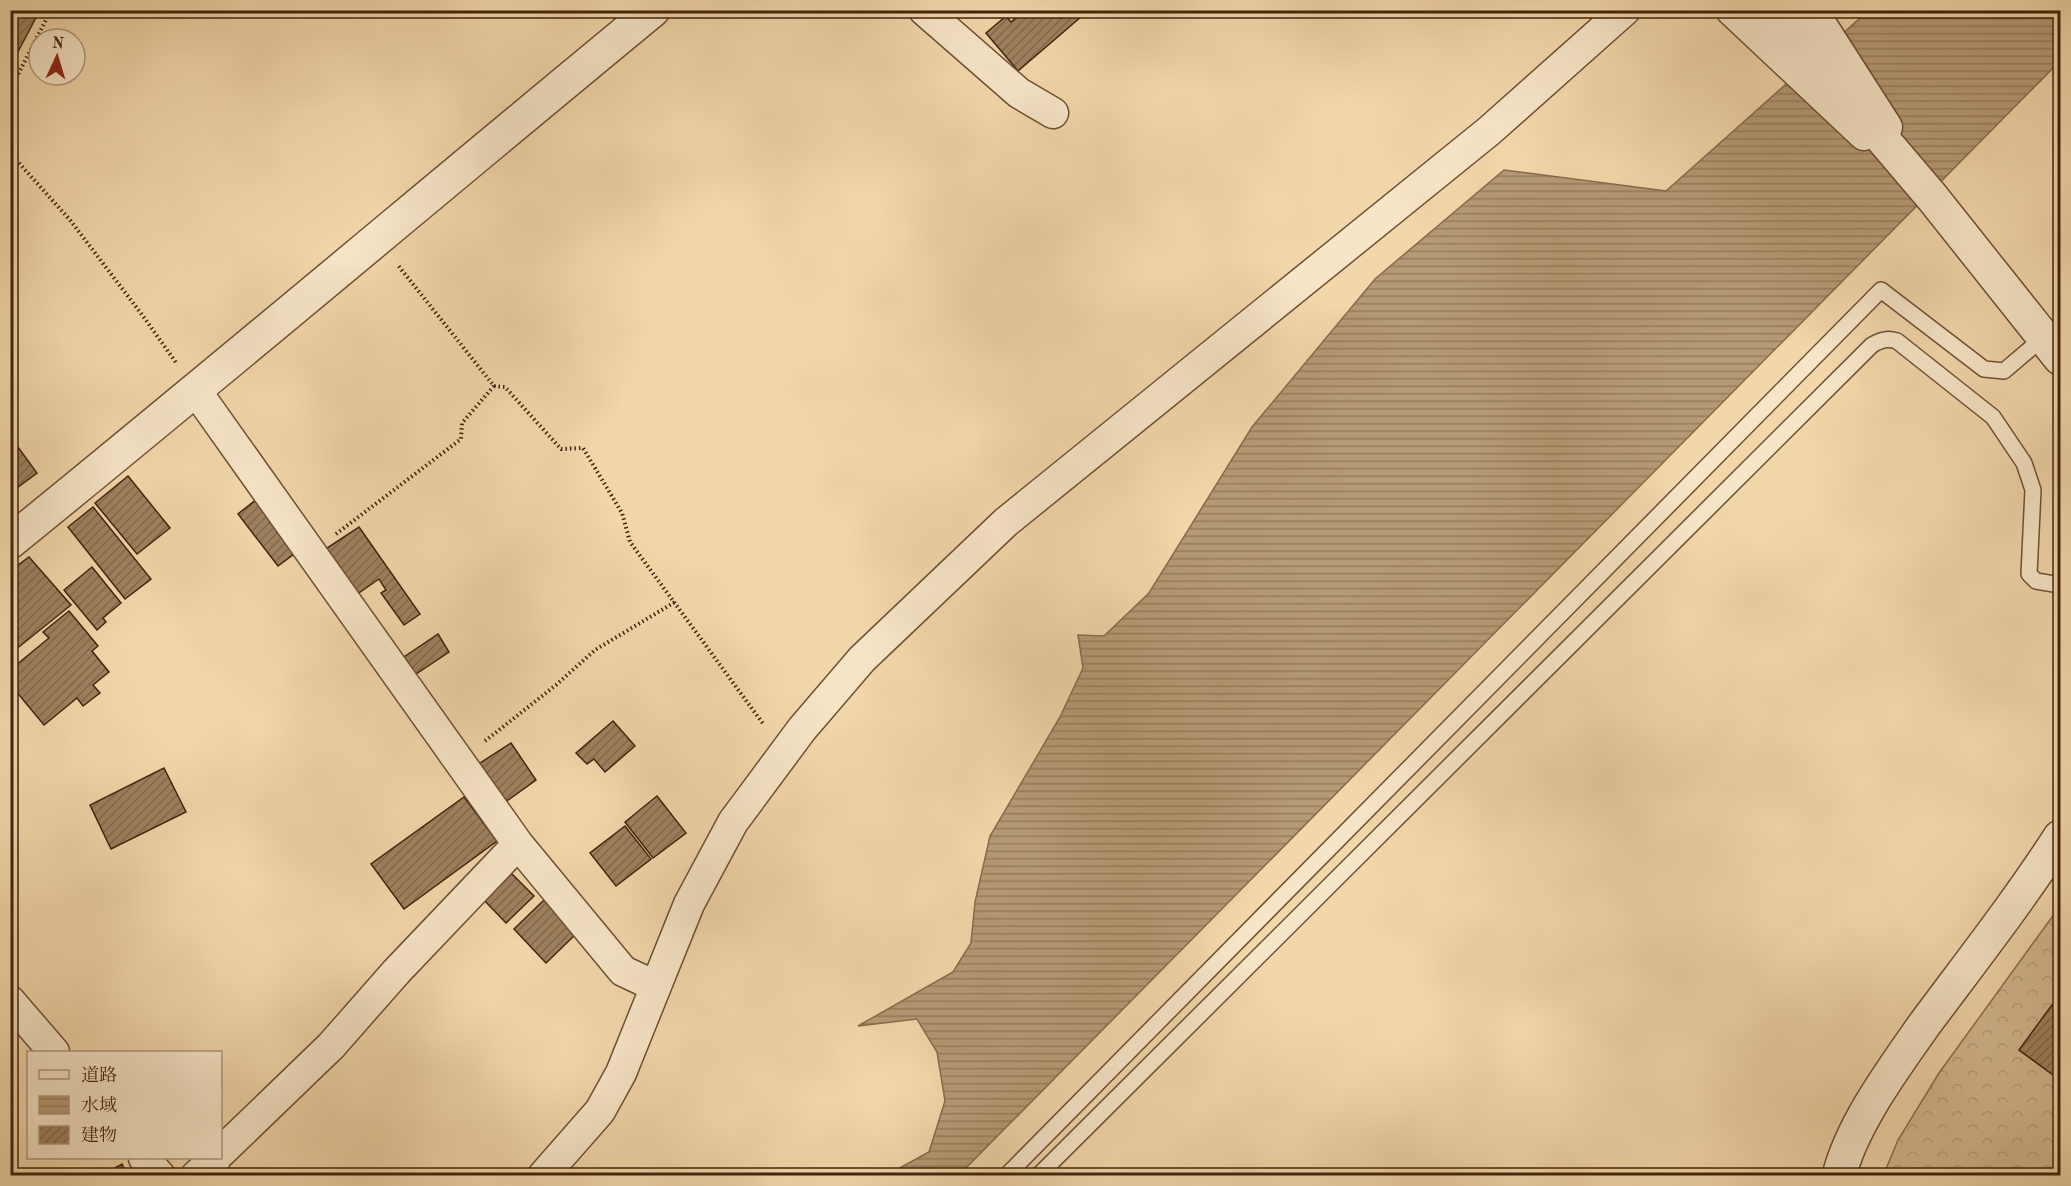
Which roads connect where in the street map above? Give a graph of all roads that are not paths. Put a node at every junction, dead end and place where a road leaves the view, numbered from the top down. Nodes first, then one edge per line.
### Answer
1 (653, 10) edge
2 (924, 10) edge
3 (1625, 10) edge
4 (1731, 10) edge
5 (1773, 10) edge
6 (1812, 10) edge
7 (1053, 113) dead end
8 (1932, 197) junction
9 (2052, 348) edge
10 (196, 391) junction
11 (10, 542) edge
12 (2061, 585) edge
13 (2061, 837) edge
14 (518, 844) junction
15 (655, 986) junction
16 (10, 1001) edge
17 (52, 1051) edge
18 (222, 1151) edge
19 (145, 1159) edge
20 (215, 1159) edge
21 (160, 1176) edge
22 (196, 1176) edge
23 (543, 1176) edge
24 (1006, 1176) edge
25 (1038, 1176) edge
26 (1839, 1176) edge

1 - 10 street
2 - 7 street
3 - 15 street
4 - 8 street
5 - 8 street
6 - 8 street
8 - 9 street
9 - 24 lane
10 - 11 street
10 - 14 street
12 - 25 lane
13 - 26 street
14 - 15 street
14 - 18 street
15 - 23 street
16 - 17 street
19 - 21 street
20 - 22 street

